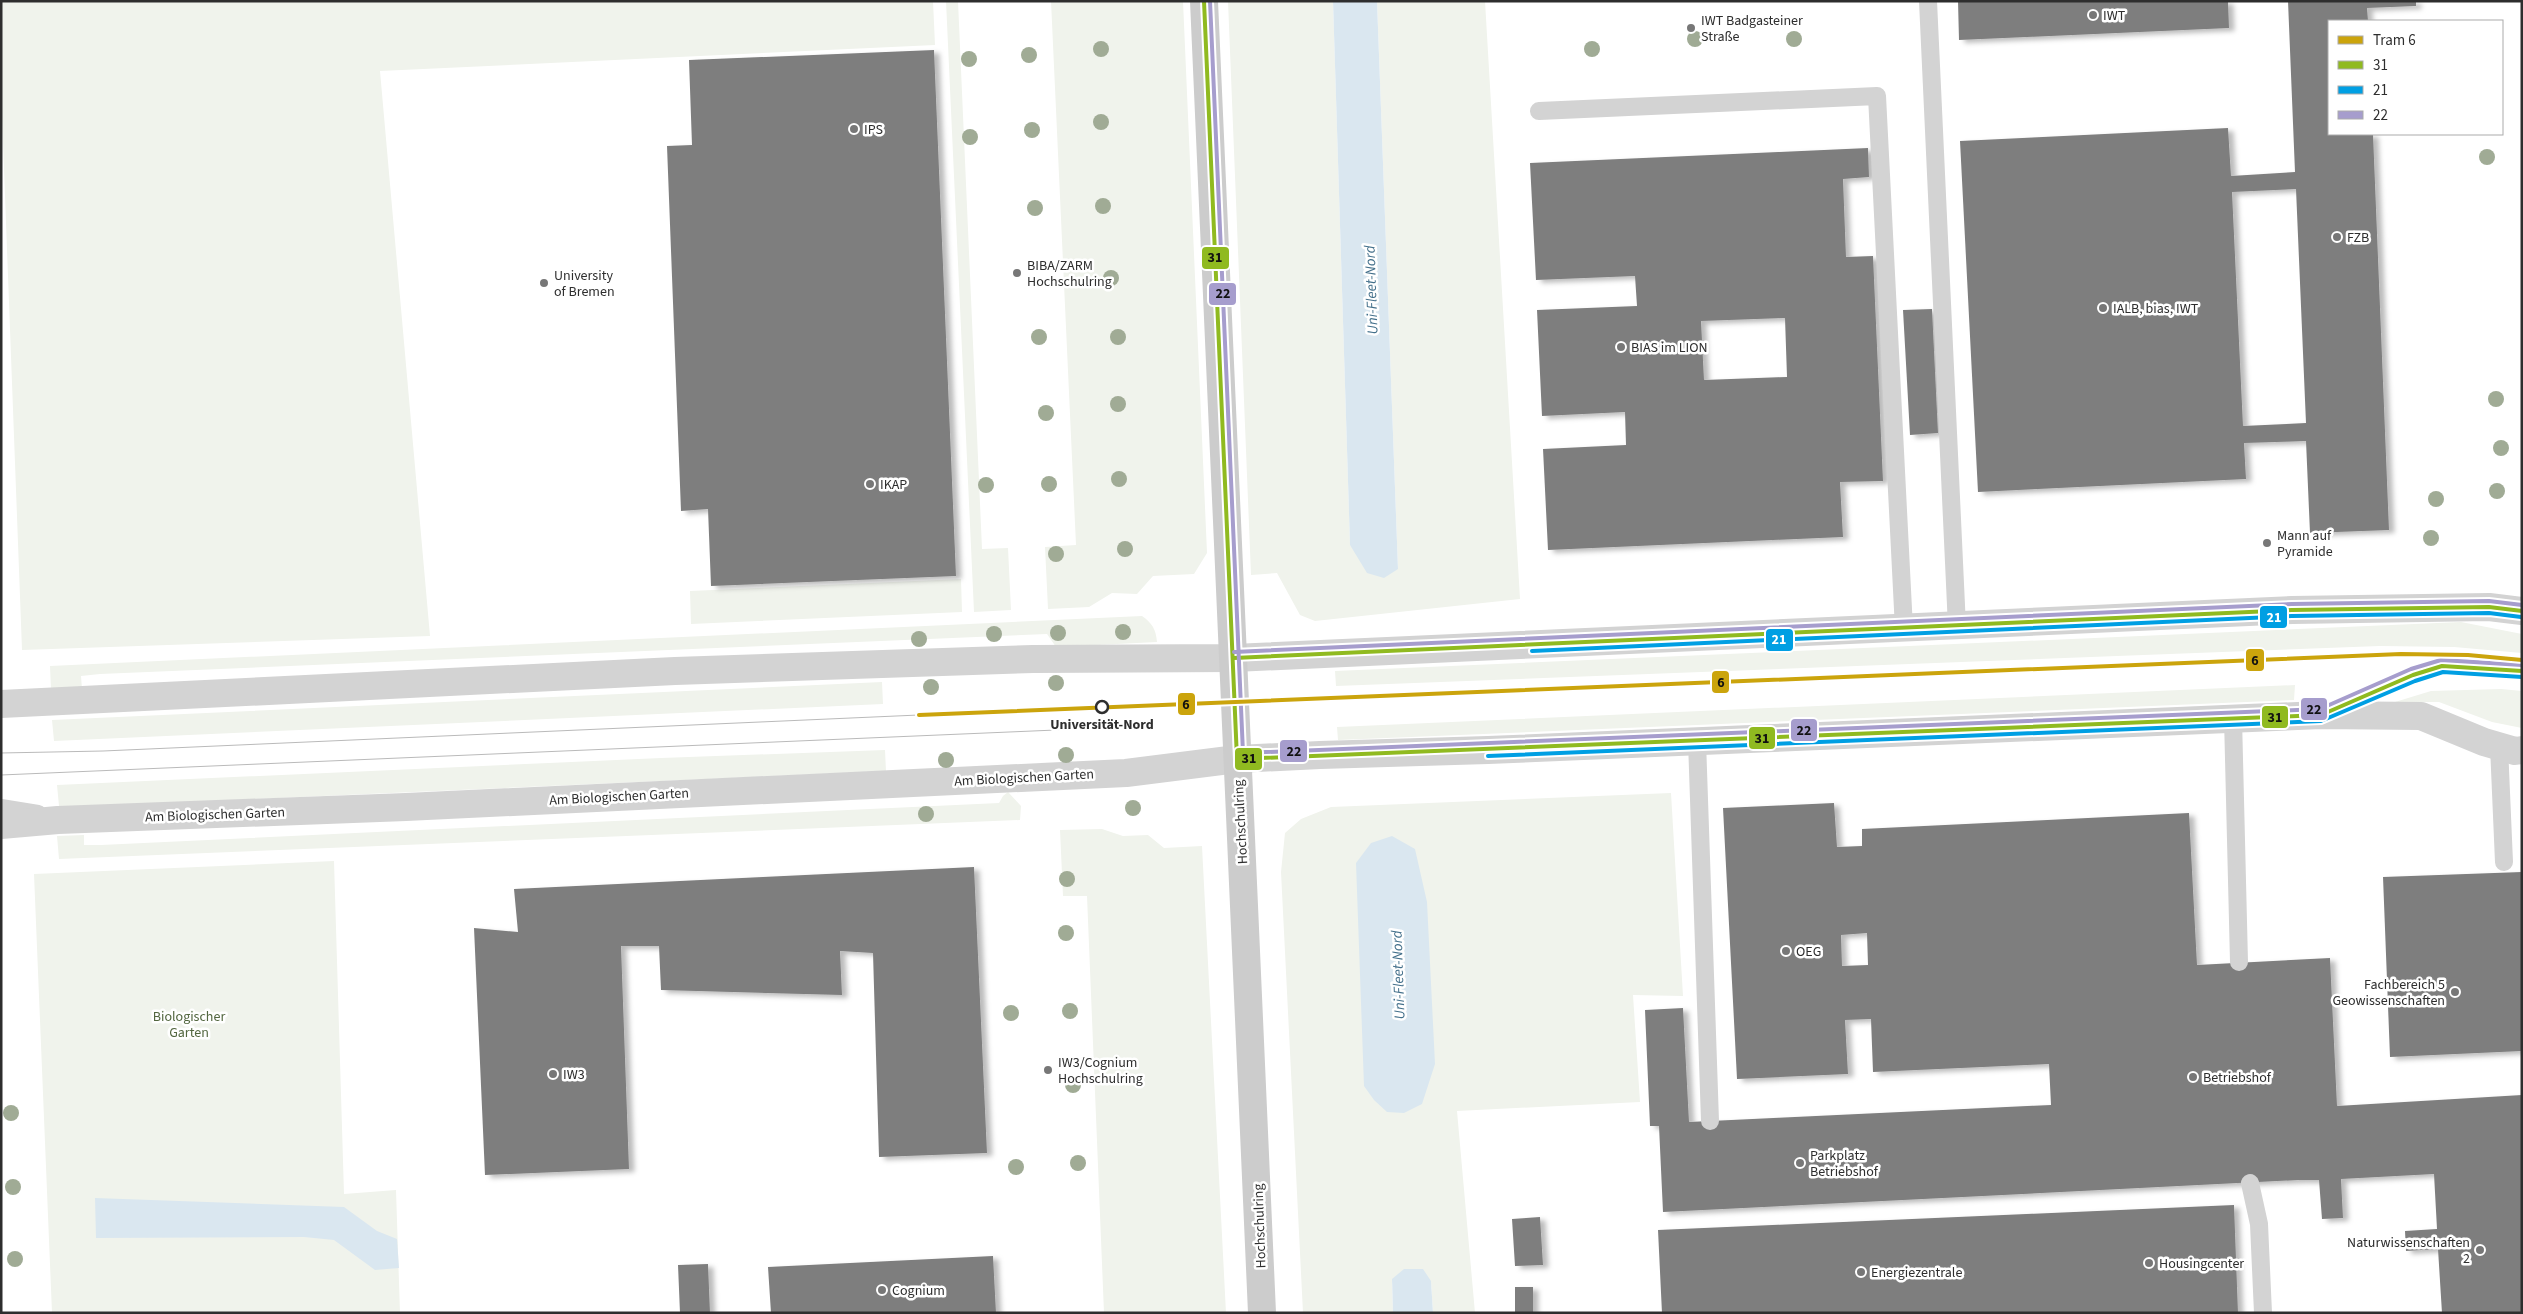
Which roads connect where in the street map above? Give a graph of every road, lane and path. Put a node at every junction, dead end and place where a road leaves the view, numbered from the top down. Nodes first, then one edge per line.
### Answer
1 (1204, 1) edge
2 (1928, 1) edge
3 (1539, 111) dead end
4 (2522, 611) edge
5 (1957, 627) junction
6 (1904, 629) junction
7 (1234, 658) junction
8 (2522, 671) edge
9 (50, 702) junction
10 (1, 704) edge
11 (2321, 715) junction
12 (1, 718) edge
13 (2233, 718) junction
14 (1697, 741) junction
15 (2510, 748) edge
16 (1237, 759) junction
17 (1, 808) edge
18 (69, 819) junction
19 (1, 825) edge
20 (2504, 862) dead end
21 (2239, 962) dead end
22 (1710, 1121) dead end
23 (2250, 1184) dead end
24 (1262, 1313) edge
25 (2263, 1313) edge

1 - 7 street, Hochschulring
2 - 5 lane
3 - 6 lane
4 - 5 street
5 - 6 street
6 - 7 street
7 - 9 street
7 - 16 street, Hochschulring
8 - 11 lane
9 - 10 street
9 - 12 lane
11 - 13 street, Am Biologischen Garten
11 - 15 street, Am Biologischen Garten
13 - 14 street, Am Biologischen Garten
13 - 21 lane
14 - 16 street, Am Biologischen Garten
14 - 22 lane
15 - 20 lane
16 - 18 street, Am Biologischen Garten
16 - 24 street, Hochschulring
17 - 18 lane
18 - 19 street, Am Biologischen Garten
23 - 25 lane

